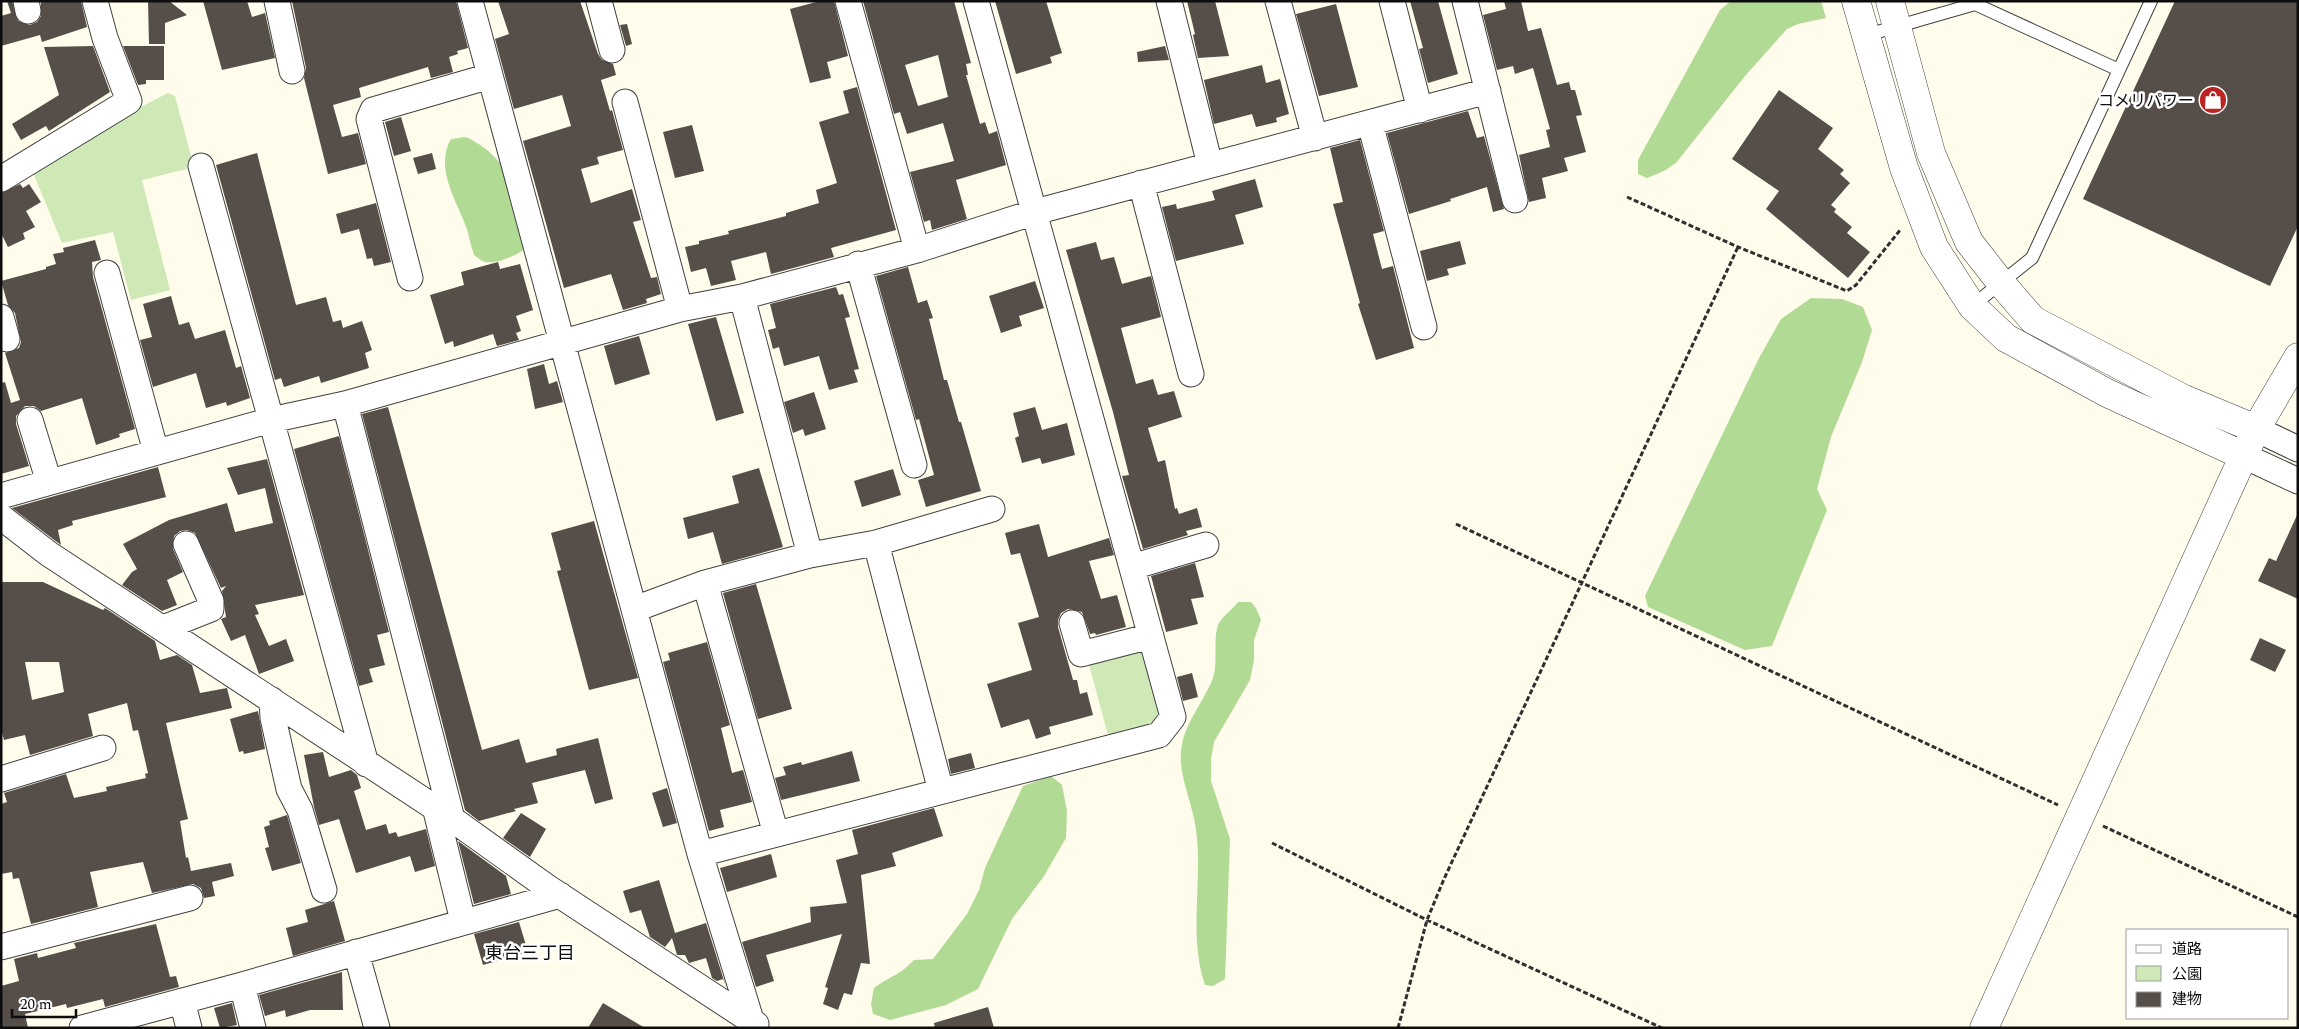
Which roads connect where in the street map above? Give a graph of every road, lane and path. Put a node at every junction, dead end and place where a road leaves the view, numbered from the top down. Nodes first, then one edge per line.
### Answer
1 (95, 1) edge
2 (277, 1) edge
3 (470, 1) edge
4 (599, 1) edge
5 (848, 1) edge
6 (976, 1) edge
7 (1169, 1) edge
8 (1278, 1) edge
9 (1392, 1) edge
10 (1465, 1) edge
11 (1856, 1) edge
12 (2151, 1) edge
13 (1893, 14) edge
14 (1867, 35) junction
15 (612, 50) dead end
16 (2119, 70) junction
17 (292, 71) dead end
18 (490, 76) junction
19 (1488, 91) junction
20 (625, 102) dead end
21 (1420, 110) junction
22 (1370, 123) junction
23 (1315, 138) junction
24 (1210, 164) junction
25 (201, 166) dead end
26 (1, 179) edge
27 (1141, 183) junction
28 (1627, 197) dead end
29 (1515, 200) dead end
30 (1919, 206) junction
31 (1035, 212) junction
32 (1738, 247) junction
33 (917, 250) junction
34 (858, 264) junction
35 (107, 273) dead end
36 (410, 278) dead end
37 (2001, 283) junction
38 (742, 297) junction
39 (1972, 306) junction
40 (680, 309) junction
41 (1424, 327) dead end
42 (562, 341) junction
43 (2298, 357) edge
44 (1191, 374) dead end
45 (345, 404) junction
46 (30, 420) dead end
47 (271, 420) junction
48 (2256, 429) junction
49 (2298, 449) edge
50 (156, 452) junction
51 (2244, 456) junction
52 (914, 465) dead end
53 (2298, 481) edge
54 (49, 482) junction
55 (1, 496) edge
56 (992, 509) dead end
57 (1, 517) edge
58 (1456, 524) dead end
59 (876, 543) junction
60 (186, 544) dead end
61 (1206, 545) dead end
62 (810, 555) junction
63 (1132, 567) junction
64 (704, 583) junction
65 (1581, 583) junction
66 (635, 609) junction
67 (1072, 623) dead end
68 (163, 628) junction
69 (1151, 636) junction
70 (272, 700) junction
71 (103, 748) dead end
72 (366, 764) junction
73 (1, 779) edge
74 (941, 791) junction
75 (443, 813) junction
76 (2079, 815) junction
77 (776, 834) junction
78 (1272, 843) dead end
79 (700, 854) junction
80 (324, 890) dead end
81 (560, 895) junction
82 (190, 898) dead end
83 (2298, 917) edge
84 (1427, 920) junction
85 (463, 921) junction
86 (1, 947) edge
87 (356, 952) junction
88 (242, 985) junction
89 (182, 1001) junction
90 (756, 1024) edge
91 (82, 1028) edge
92 (189, 1028) edge
93 (253, 1028) edge
94 (377, 1028) edge
95 (1398, 1028) edge
96 (1662, 1028) edge
97 (1984, 1028) edge

1 - 26 street
2 - 17 street
3 - 18 street
4 - 15 street
5 - 33 street
6 - 31 street
7 - 24 street
8 - 23 street
9 - 21 street
10 - 19 street
11 - 14 street
12 - 16 lane
13 - 14 lane
13 - 16 lane
13 - 37 street
14 - 30 street
16 - 37 lane
18 - 36 street
18 - 42 street
19 - 21 street
19 - 29 street
20 - 40 street
21 - 22 street
22 - 23 street
22 - 41 street
23 - 24 street
24 - 27 street
25 - 47 street
27 - 31 street
27 - 44 street
28 - 32 path
30 - 32 path
30 - 39 street
31 - 33 street
31 - 63 street
32 - 65 path
33 - 34 street
34 - 38 street
34 - 52 street
35 - 50 street
37 - 39 lane
37 - 48 street
38 - 40 street
38 - 62 street
39 - 51 street
40 - 42 street
42 - 45 street
42 - 66 street
43 - 48 street
45 - 47 street
45 - 75 street
46 - 54 street
47 - 50 street
47 - 72 street
48 - 49 street
48 - 51 street
50 - 54 street
51 - 53 street
51 - 76 street
54 - 55 street
56 - 59 street
57 - 68 street
58 - 65 path
59 - 62 street
59 - 74 street
60 - 68 street
61 - 63 street
62 - 64 street
63 - 69 street
64 - 66 street
64 - 77 street
65 - 76 path
65 - 84 path
66 - 79 street
67 - 69 street
68 - 70 street
69 - 74 street
70 - 72 street
70 - 80 street
71 - 73 street
72 - 75 street
74 - 77 street
75 - 81 street
75 - 85 street
76 - 83 path
76 - 97 street
77 - 79 street
78 - 84 path
79 - 90 street
81 - 85 street
81 - 90 street
82 - 86 street
84 - 95 path
84 - 96 path
85 - 87 street
87 - 88 street
87 - 94 street
88 - 89 street
88 - 93 street
89 - 91 street
89 - 92 street

